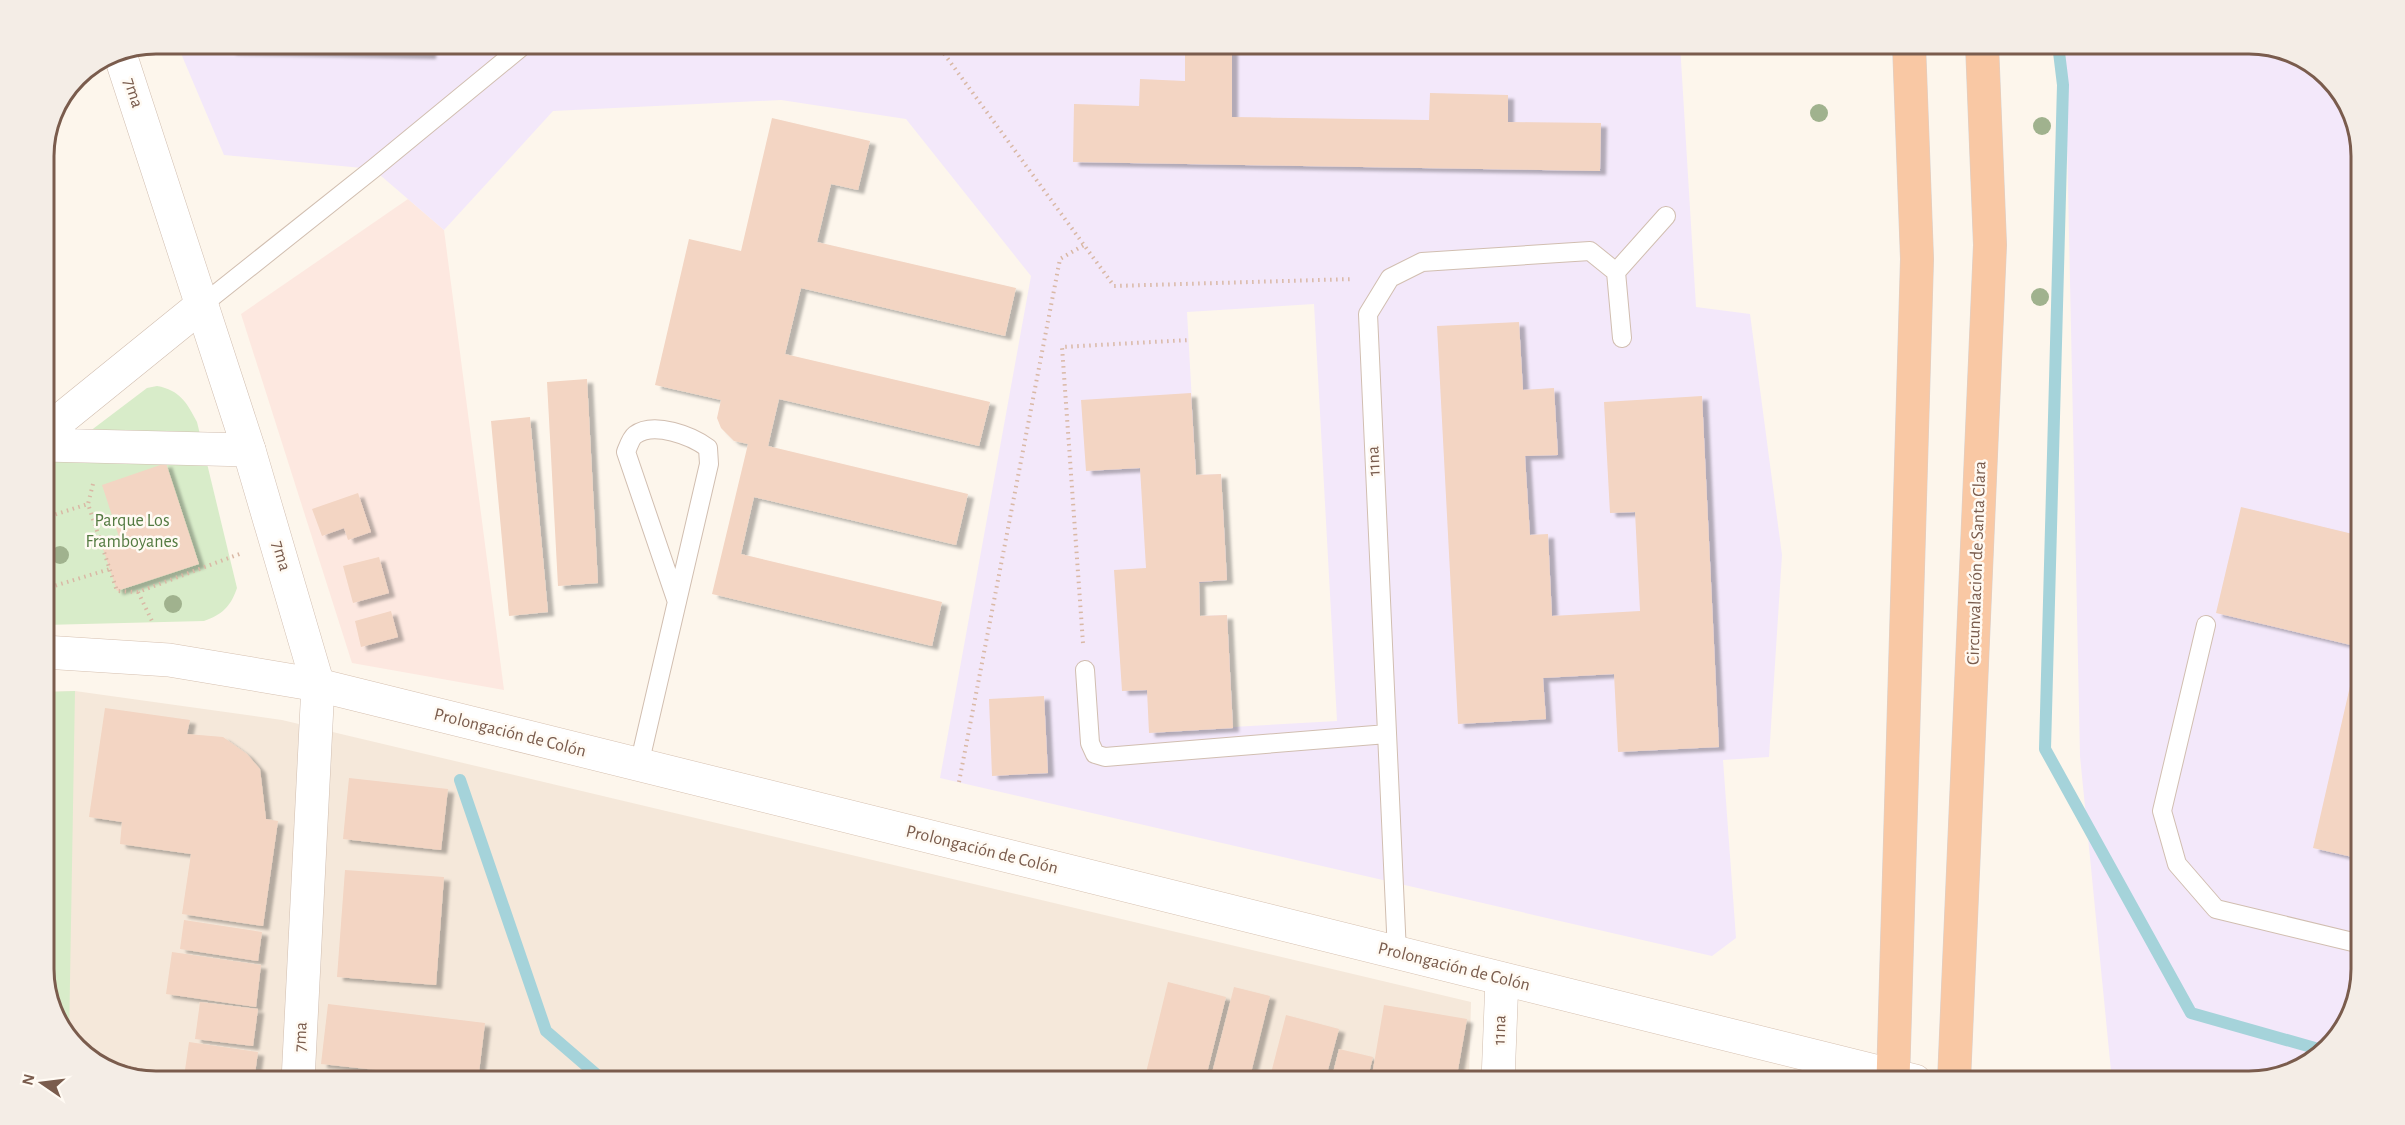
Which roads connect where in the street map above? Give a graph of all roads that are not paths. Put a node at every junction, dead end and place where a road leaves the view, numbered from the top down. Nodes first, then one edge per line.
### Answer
1 (513, 54) edge
2 (1909, 54) edge
3 (1982, 54) edge
4 (122, 60) edge
5 (1666, 216) dead end
6 (1616, 272) junction
7 (202, 305) junction
8 (1622, 338) dead end
9 (54, 425) edge
10 (54, 446) edge
11 (249, 450) junction
12 (677, 602) junction
13 (2206, 626) dead end
14 (54, 653) edge
15 (1085, 670) road end
16 (318, 685) junction
17 (1387, 734) junction
18 (639, 765) junction
19 (2351, 942) edge
20 (1397, 953) junction
21 (1502, 979) junction
22 (299, 1071) edge
23 (1498, 1071) edge
24 (1865, 1071) edge
25 (1900, 1071) edge
26 (1954, 1071) edge

1 - 7 lane
2 - 25 highway
3 - 26 highway, Circunvalación de Santa Clara
4 - 7 main road, 7ma
5 - 6 lane
6 - 8 lane
6 - 17 lane, 11na
7 - 9 main road
7 - 11 main road, 7ma
10 - 11 main road
11 - 16 main road, 7ma
12 - 12 lane
12 - 18 lane
13 - 19 lane
14 - 16 main road, Prolongación de Colón
15 - 17 lane
16 - 18 main road, Prolongación de Colón
16 - 22 main road, 7ma
17 - 20 lane, 11na
18 - 20 main road, Prolongación de Colón
20 - 21 main road, Prolongación de Colón
21 - 23 main road, 11na
21 - 24 main road, Prolongación de Colón

